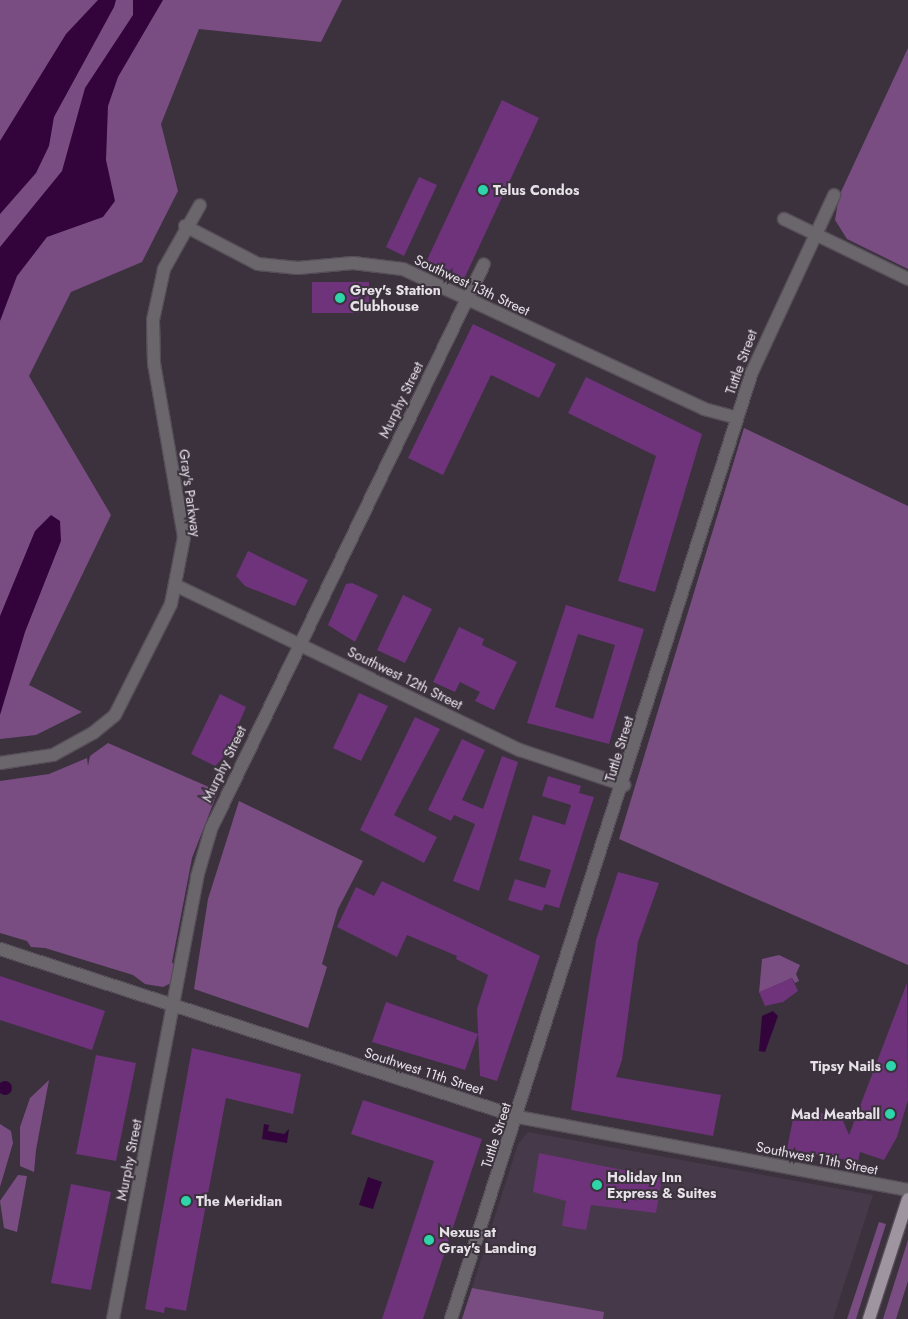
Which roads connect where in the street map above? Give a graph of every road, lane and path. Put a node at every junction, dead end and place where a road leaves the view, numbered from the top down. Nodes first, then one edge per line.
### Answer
1 (834, 195) dead end
2 (200, 205) dead end
3 (784, 219) dead end
4 (185, 226) junction
5 (815, 234) junction
6 (484, 264) dead end
7 (908, 279) edge
8 (467, 298) junction
9 (737, 418) junction
10 (177, 586) junction
11 (299, 644) junction
12 (0, 763) edge
13 (624, 785) junction
14 (0, 949) edge
15 (174, 1005) junction
16 (518, 1117) junction
17 (908, 1190) edge
18 (908, 1199) edge
19 (113, 1319) edge
20 (451, 1319) edge
21 (869, 1319) edge

1 - 5 street, Tuttle Street
2 - 4 street, Gray's Parkway
3 - 5 street
4 - 8 street, Southwest 13th Street
4 - 10 street, Gray's Parkway
5 - 7 street
5 - 9 street, Tuttle Street
6 - 8 street, Murphy Street
8 - 9 street, Southwest 13th Street
8 - 11 street, Murphy Street
9 - 13 street, Tuttle Street
10 - 11 street, Southwest 12th Street
10 - 12 street, Gray's Parkway
11 - 13 street, Southwest 12th Street
11 - 15 street, Murphy Street
13 - 16 street, Tuttle Street
14 - 15 street, Southwest 11th Street
15 - 16 street, Southwest 11th Street
15 - 19 street, Murphy Street
16 - 17 street, Southwest 11th Street
16 - 20 street, Tuttle Street
18 - 21 main road

